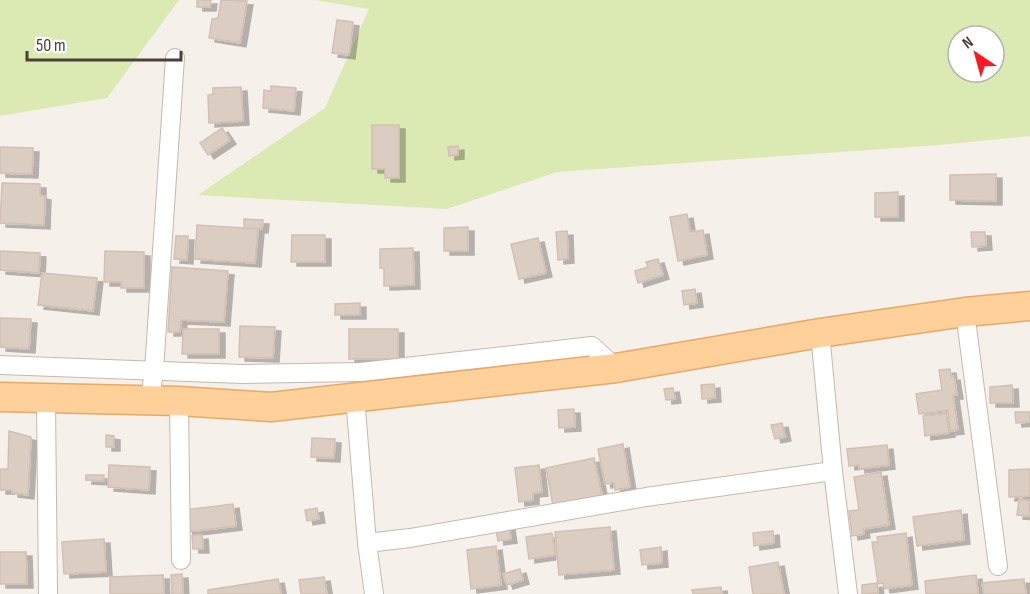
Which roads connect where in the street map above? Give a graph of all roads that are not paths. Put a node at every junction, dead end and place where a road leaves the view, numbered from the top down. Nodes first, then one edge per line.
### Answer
1 (175, 58) dead end
2 (1030, 306) edge
3 (965, 312) junction
4 (820, 333) junction
5 (0, 365) edge
6 (616, 368) junction
7 (154, 370) junction
8 (0, 397) edge
9 (355, 397) junction
10 (46, 400) junction
11 (150, 400) junction
12 (179, 401) junction
13 (833, 471) junction
14 (367, 543) junction
15 (181, 560) dead end
16 (998, 566) dead end
17 (48, 594) edge
18 (374, 594) edge
19 (848, 594) edge

1 - 7 street
2 - 3 main road
3 - 4 main road
3 - 16 street
4 - 6 main road
4 - 13 street
5 - 7 street
6 - 7 street
6 - 9 main road
7 - 11 street
8 - 10 main road
9 - 12 main road
9 - 14 street
10 - 11 main road
10 - 17 street
11 - 12 main road
12 - 15 street
13 - 14 street
13 - 19 street
14 - 18 street

